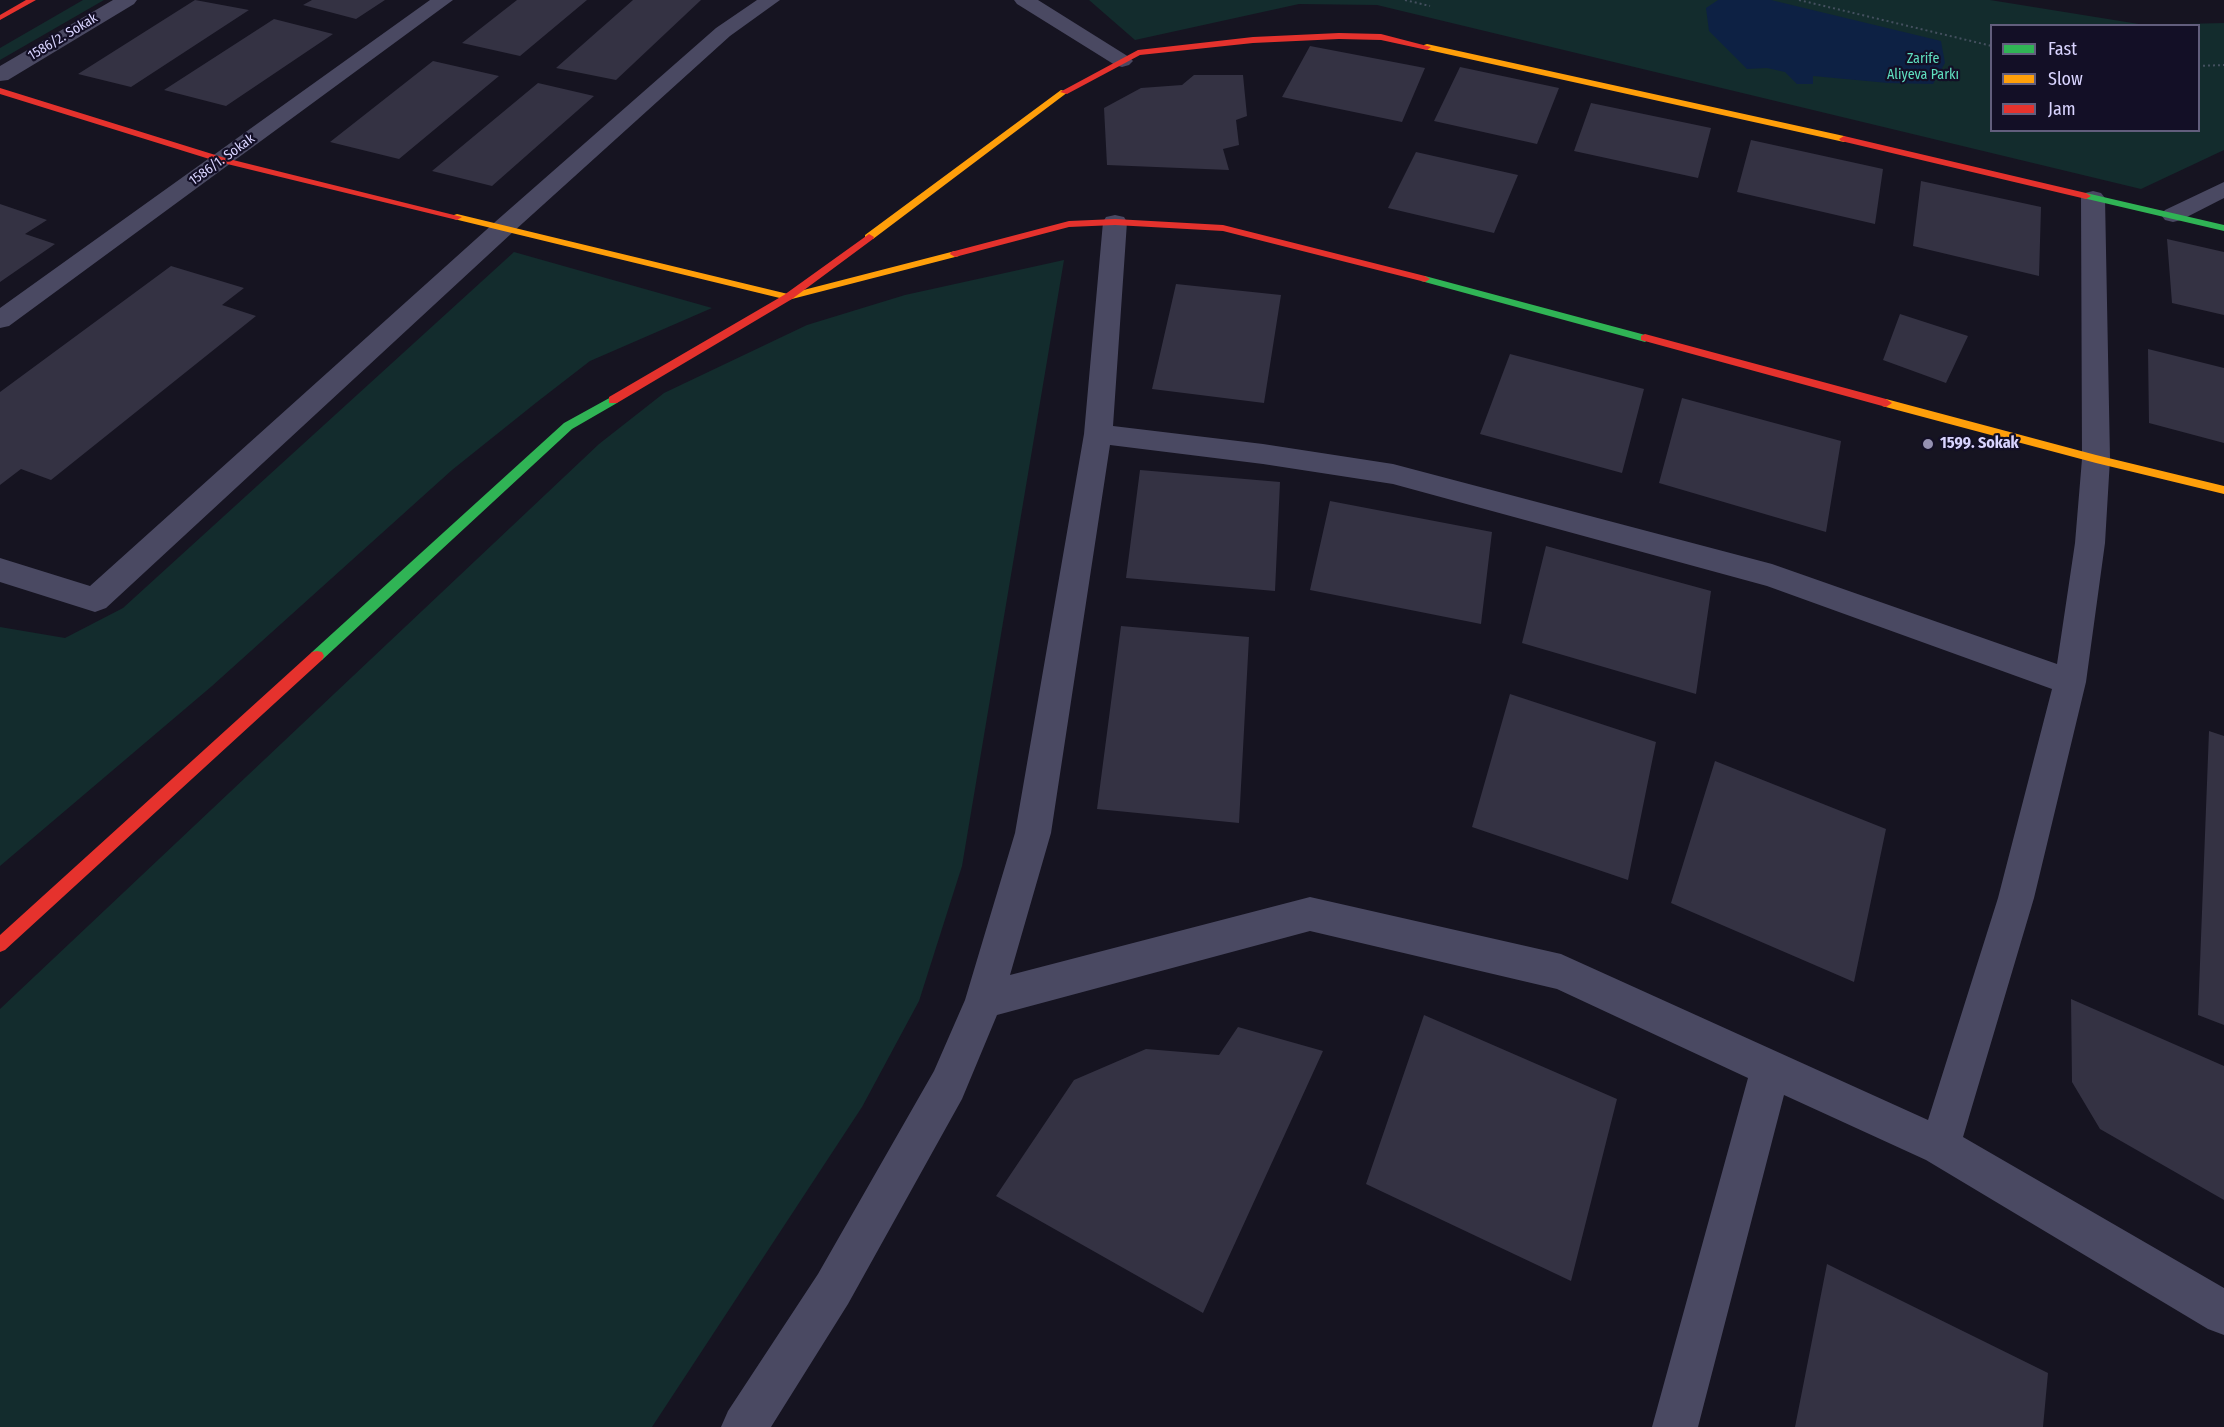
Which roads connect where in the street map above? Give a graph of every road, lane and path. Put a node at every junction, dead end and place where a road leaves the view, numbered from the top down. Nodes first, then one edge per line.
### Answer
1 (32, 0) edge
2 (127, 0) edge
3 (443, 0) edge
4 (770, 0) edge
5 (1024, 0) edge
6 (1405, 0) edge
7 (1799, 0) edge
8 (1410, 1) edge
9 (0, 18) edge
10 (1990, 46) edge
11 (1122, 61) junction
12 (2224, 65) edge
13 (2200, 66) edge
14 (0, 75) edge
15 (0, 91) edge
16 (222, 160) junction
17 (2224, 189) edge
18 (2093, 198) junction
19 (2173, 215) junction
20 (1115, 222) junction
21 (504, 227) junction
22 (2224, 228) edge
23 (788, 297) junction
24 (0, 320) edge
25 (1098, 434) junction
26 (2096, 459) junction
27 (2224, 490) edge
28 (0, 570) edge
29 (2070, 682) junction
30 (0, 945) edge
31 (984, 1000) junction
32 (1771, 1068) junction
33 (1941, 1146) junction
34 (2224, 1313) edge
35 (744, 1427) edge
36 (1675, 1427) edge

1 - 9 street
2 - 14 street, 1586/2. Sokak
3 - 16 street, 1586/1. Sokak
4 - 21 street
5 - 11 street
6 - 8 path
7 - 10 path
11 - 18 street
11 - 23 street
12 - 13 path
15 - 16 street
16 - 21 street
16 - 24 street, 1586/1. Sokak
17 - 19 street
18 - 19 street
18 - 26 street
19 - 22 street
20 - 23 street
20 - 25 street
20 - 26 street
21 - 23 street
21 - 28 street
23 - 30 street
25 - 29 street
25 - 31 street
26 - 27 street
26 - 29 street
29 - 33 street
31 - 32 street
31 - 35 street
32 - 33 street
32 - 36 street
33 - 34 street

